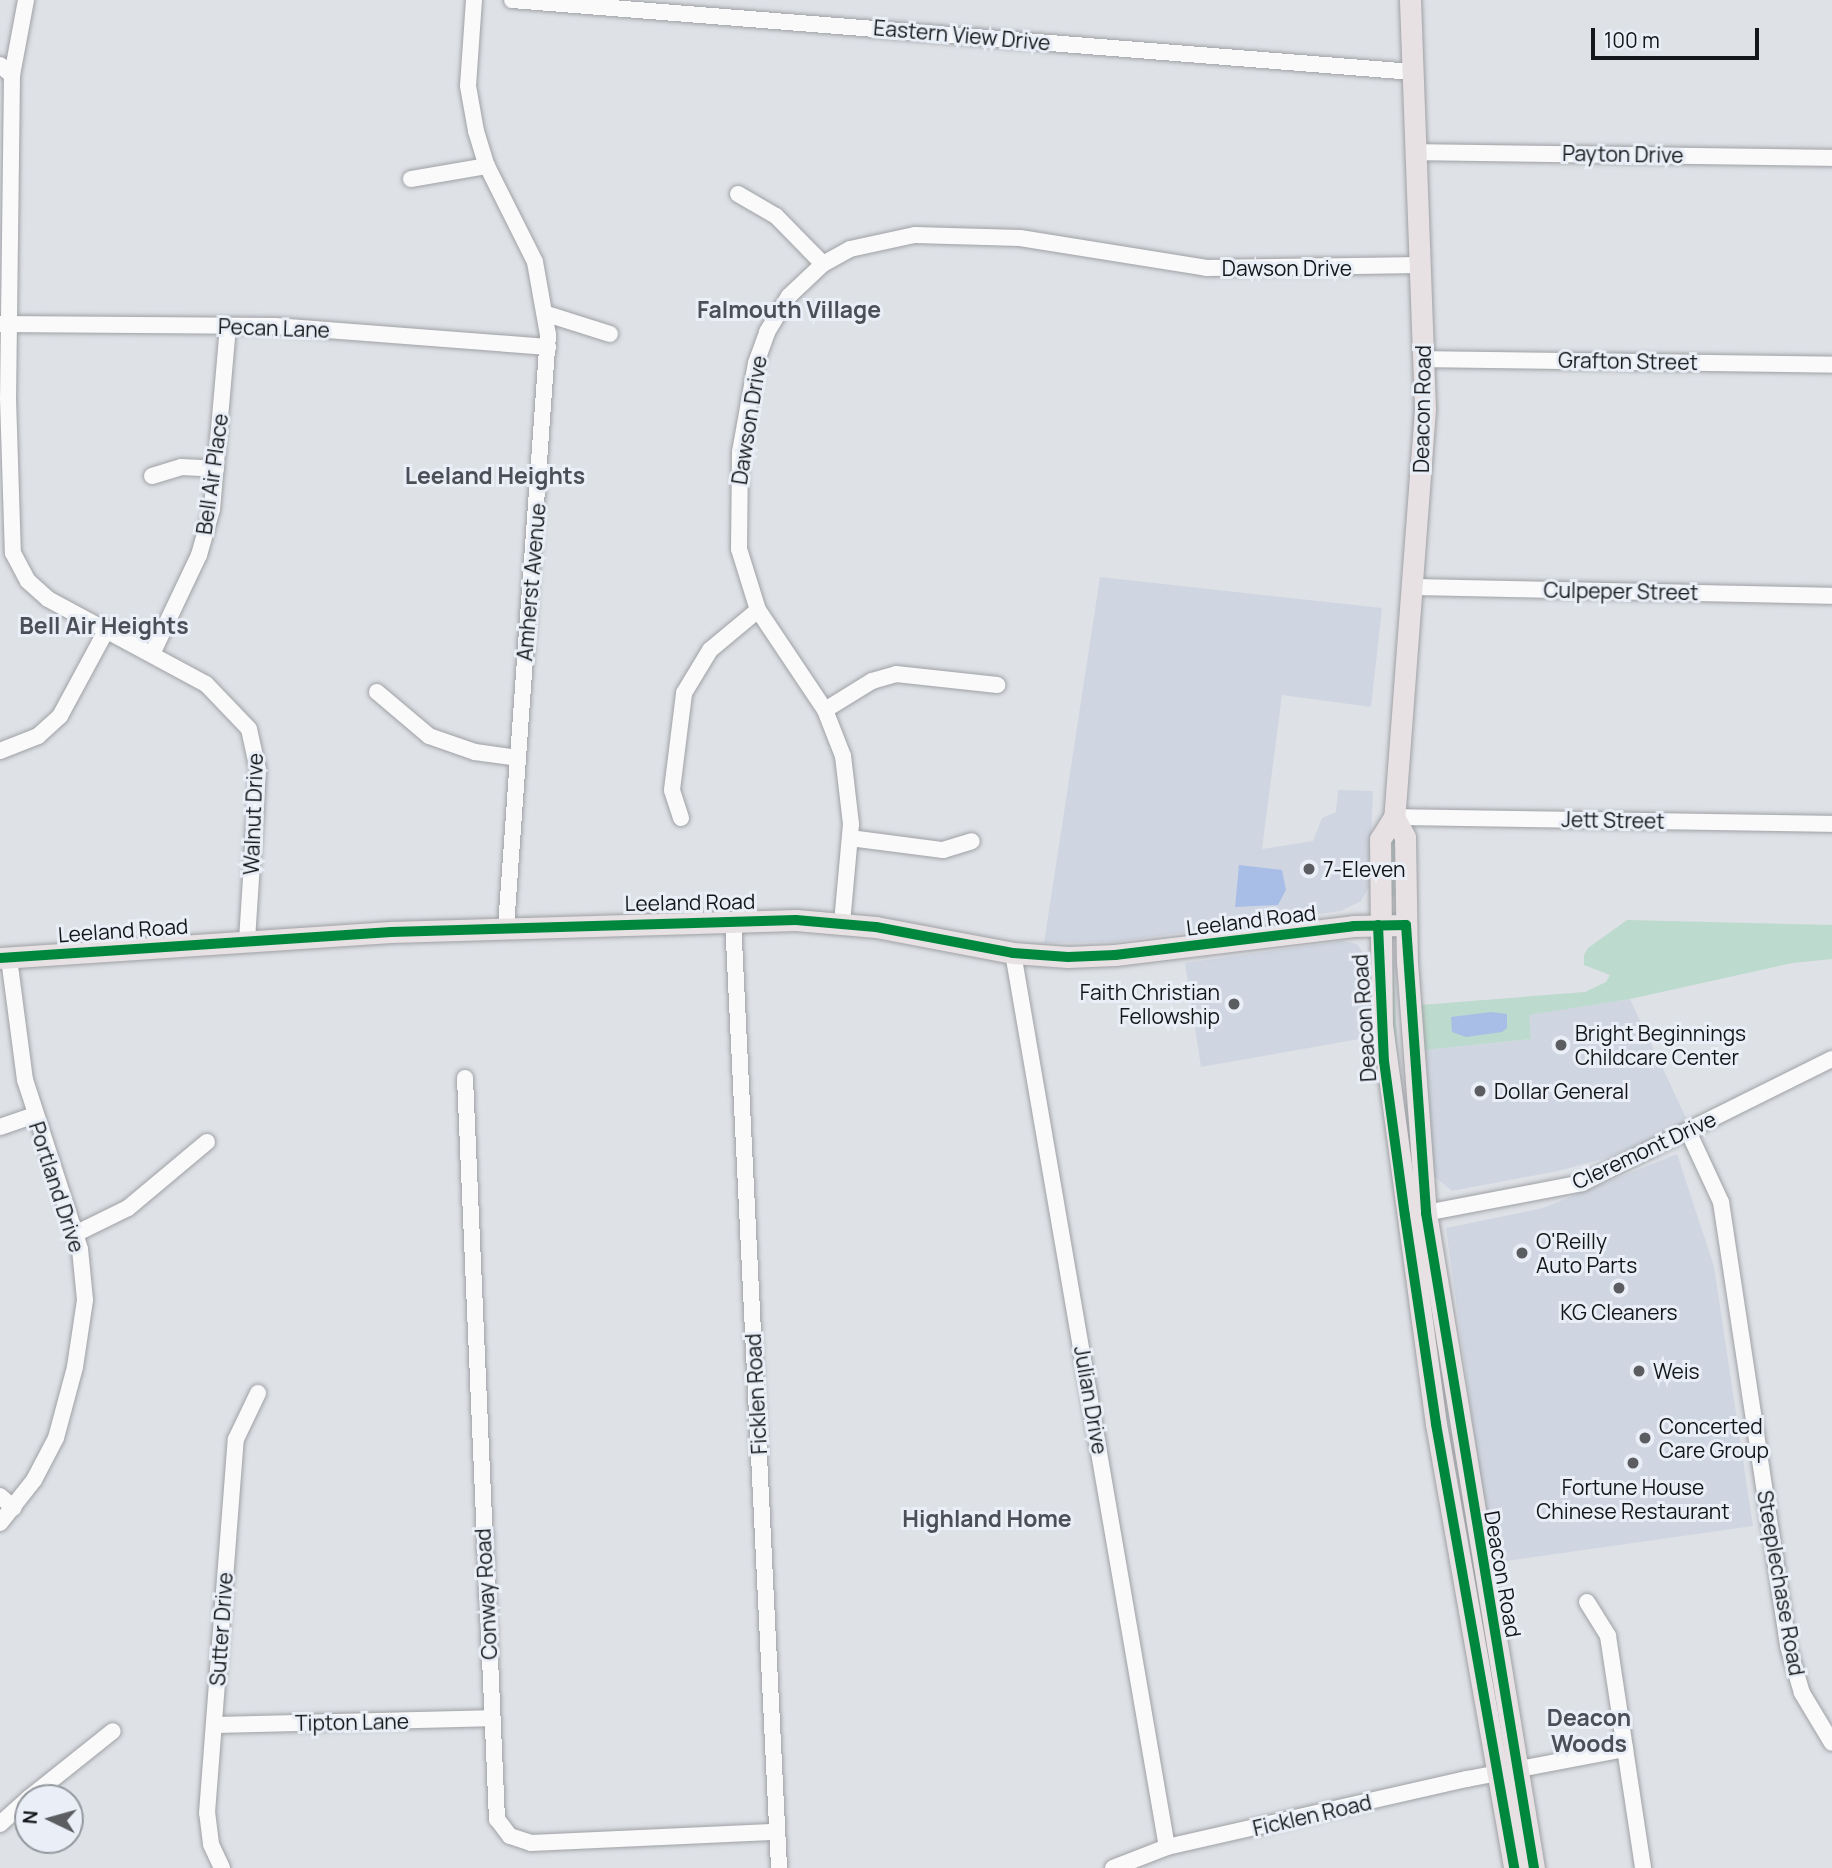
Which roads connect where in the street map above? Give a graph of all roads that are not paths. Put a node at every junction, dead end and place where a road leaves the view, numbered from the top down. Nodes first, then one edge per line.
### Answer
1 (26, 0) edge
2 (474, 0) edge
3 (512, 0) edge
4 (1410, 0) edge
5 (6, 70) edge
6 (1412, 72) junction
7 (1415, 152) junction
8 (1832, 158) edge
9 (487, 166) junction
10 (411, 178) dead end
11 (738, 194) dead end
12 (823, 264) junction
13 (1421, 265) junction
14 (547, 314) junction
15 (4, 324) edge
16 (228, 326) junction
17 (610, 334) dead end
18 (548, 347) junction
19 (1424, 359) junction
20 (1832, 365) edge
21 (216, 469) junction
22 (152, 476) dead end
23 (1411, 587) junction
24 (1832, 596) edge
25 (758, 610) junction
26 (106, 631) junction
27 (152, 654) junction
28 (997, 685) dead end
29 (377, 692) dead end
30 (825, 710) junction
31 (0, 751) edge
32 (517, 758) junction
33 (1394, 817) junction
34 (681, 818) dead end
35 (1832, 824) edge
36 (850, 838) junction
37 (972, 841) dead end
38 (733, 920) junction
39 (842, 923) junction
40 (1378, 925) junction
41 (1406, 925) junction
42 (506, 927) junction
43 (247, 940) junction
44 (1013, 953) junction
45 (5, 958) edge
46 (1832, 1059) edge
47 (465, 1078) dead end
48 (34, 1115) junction
49 (0, 1126) edge
50 (1688, 1131) junction
51 (207, 1142) dead end
52 (1426, 1213) junction
53 (1405, 1216) junction
54 (75, 1234) junction
55 (258, 1393) dead end
56 (0, 1496) edge
57 (14, 1508) junction
58 (0, 1522) edge
59 (1587, 1602) dead end
60 (491, 1718) junction
61 (214, 1725) junction
62 (113, 1731) dead end
63 (1832, 1743) edge
64 (1625, 1749) junction
65 (1507, 1773) junction
66 (47, 1784) edge
67 (14, 1811) edge
68 (0, 1824) edge
69 (777, 1832) junction
70 (1167, 1847) junction
71 (222, 1868) edge
72 (779, 1868) edge
73 (1113, 1868) edge
74 (1514, 1868) edge
75 (1534, 1868) edge
76 (1643, 1868) edge

1 - 5 street, Walnut Drive
2 - 9 street, Amherst Avenue
3 - 6 street, Eastern View Drive
4 - 6 main road, Deacon Road
5 - 15 street, Walnut Drive
6 - 7 main road, Deacon Road
7 - 8 street, Payton Drive
7 - 13 main road, Deacon Road
9 - 10 street
9 - 14 street, Amherst Avenue
11 - 12 street
12 - 13 street, Dawson Drive
12 - 25 street, Dawson Drive
13 - 19 main road, Deacon Road
14 - 17 street
14 - 18 street, Amherst Avenue
15 - 16 street, Pecan Lane
15 - 26 street, Walnut Drive
16 - 18 street, Pecan Lane
16 - 21 street, Bell Air Place
18 - 32 street, Amherst Avenue
19 - 20 street, Grafton Street
19 - 23 main road, Deacon Road
21 - 22 street
21 - 27 street, Bell Air Place
23 - 24 street, Culpeper Street
23 - 33 main road, Deacon Road
25 - 30 street, Dawson Drive
25 - 34 street
26 - 27 street, Walnut Drive
26 - 31 street
27 - 43 street, Walnut Drive
28 - 30 street
29 - 32 street
30 - 36 street, Dawson Drive
32 - 42 street, Amherst Avenue
33 - 35 street, Jett Street
33 - 40 main road, Deacon Road
33 - 41 main road, Deacon Road
36 - 37 street
36 - 39 street, Dawson Drive
38 - 39 main road, Leeland Road
38 - 42 main road, Leeland Road
38 - 69 street, Ficklen Road
39 - 44 main road, Leeland Road
40 - 41 main road, Deacon Road
40 - 44 main road, Leeland Road
40 - 53 main road, Deacon Road
41 - 52 main road, Deacon Road
42 - 43 main road, Leeland Road
43 - 45 main road, Leeland Road
44 - 70 street, Julian Drive
45 - 48 street, Portland Drive
46 - 50 street, Cleremont Drive
47 - 60 street, Conway Road
48 - 49 street
48 - 54 street, Portland Drive
50 - 52 street, Cleremont Drive
50 - 63 street, Steeplechase Road
51 - 54 street
52 - 53 street, Cleremont Drive
52 - 65 main road, Deacon Road
53 - 65 main road, Deacon Road
54 - 57 street, Portland Drive
55 - 61 street, Sutter Drive
56 - 57 street
57 - 58 street, Portland Drive
59 - 64 street
60 - 61 street, Tipton Lane
60 - 69 street, Conway Road
61 - 71 street, Sutter Drive
62 - 66 street
64 - 65 street, Ficklen Road
64 - 76 street
65 - 70 street, Ficklen Road
65 - 74 main road, Deacon Road
65 - 75 main road, Deacon Road
67 - 68 street
69 - 72 street, Ficklen Road
70 - 73 street, Ficklen Road

